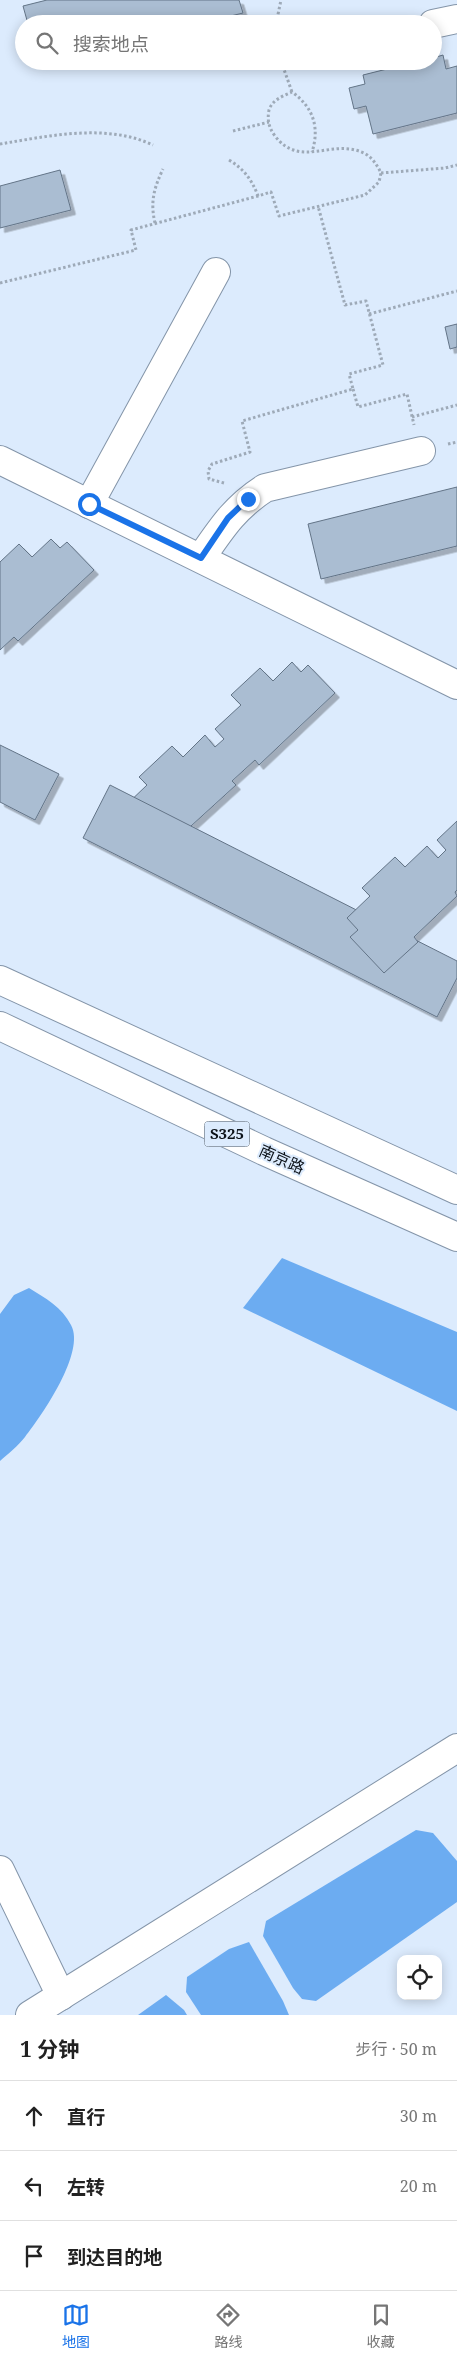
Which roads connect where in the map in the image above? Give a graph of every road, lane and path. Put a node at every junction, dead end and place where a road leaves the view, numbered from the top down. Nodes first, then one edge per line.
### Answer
1 (281, 0) edge
2 (278, 15) edge
3 (457, 19) edge
4 (442, 22) edge
5 (284, 70) edge
6 (292, 92) junction
7 (269, 122) junction
8 (233, 131) dead end
9 (0, 144) edge
10 (153, 145) dead end
11 (312, 152) junction
12 (229, 160) dead end
13 (457, 165) edge
14 (163, 169) dead end
15 (381, 173) junction
16 (258, 196) junction
17 (318, 206) junction
18 (155, 223) junction
19 (216, 272) dead end
20 (0, 283) edge
21 (457, 292) edge
22 (369, 314) junction
23 (353, 389) junction
24 (457, 405) edge
25 (412, 416) junction
26 (420, 451) joint
27 (0, 460) edge
28 (248, 499) junction
29 (89, 504) junction
30 (201, 558) junction
31 (456, 679) edge
32 (0, 980) edge
33 (0, 1026) edge
34 (457, 1190) edge
35 (457, 1237) edge
36 (457, 1748) edge
37 (0, 1870) edge
38 (61, 1996) junction
39 (30, 2015) edge

1 - 2 path
3 - 4 main road
5 - 6 path
6 - 7 path
6 - 11 path
7 - 8 path
7 - 11 path
9 - 10 path
11 - 15 path
12 - 16 path
13 - 15 path
14 - 18 path
15 - 17 path
16 - 17 path
16 - 18 path
17 - 22 path
18 - 20 path
19 - 29 main road
21 - 22 path
22 - 23 path
23 - 25 path
23 - 28 path
24 - 25 path
25 - 26 path
26 - 28 main road
27 - 29 main road
28 - 30 main road
29 - 30 main road
30 - 31 main road
32 - 34 main road, S325
33 - 35 main road, 南京路 / S325
36 - 38 main road
37 - 38 main road
38 - 39 main road

